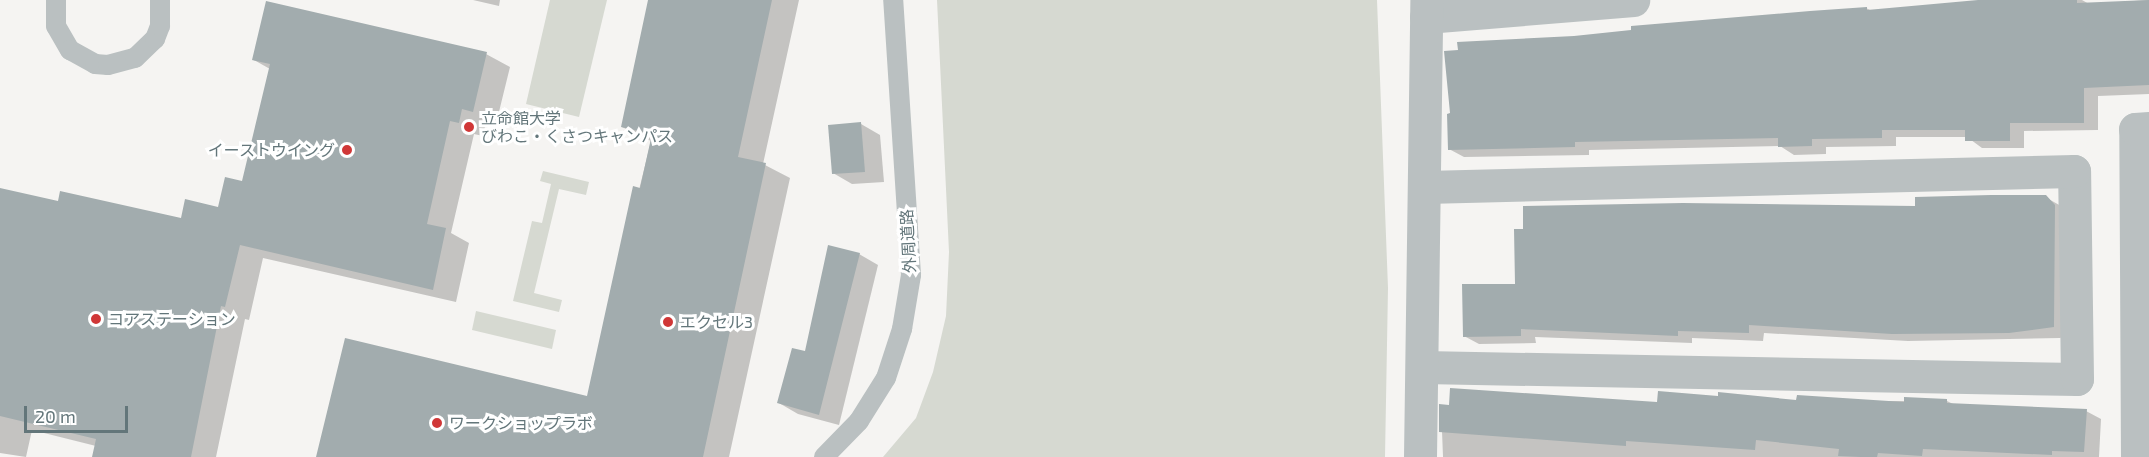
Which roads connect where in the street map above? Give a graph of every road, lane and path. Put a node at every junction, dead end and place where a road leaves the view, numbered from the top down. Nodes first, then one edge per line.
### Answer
1 (56, 0) edge
2 (160, 0) edge
3 (893, 0) edge
4 (1633, 0) edge
5 (1426, 9) edge
6 (2149, 128) edge
7 (1425, 187) junction
8 (2143, 307) edge
9 (1423, 367) junction
10 (824, 457) edge
11 (1420, 457) edge
12 (2137, 457) edge

1 - 2 lane
3 - 10 lane, 外周道路
4 - 5 street
5 - 7 street
6 - 8 street
7 - 9 street
7 - 9 street
8 - 12 street
9 - 11 street

